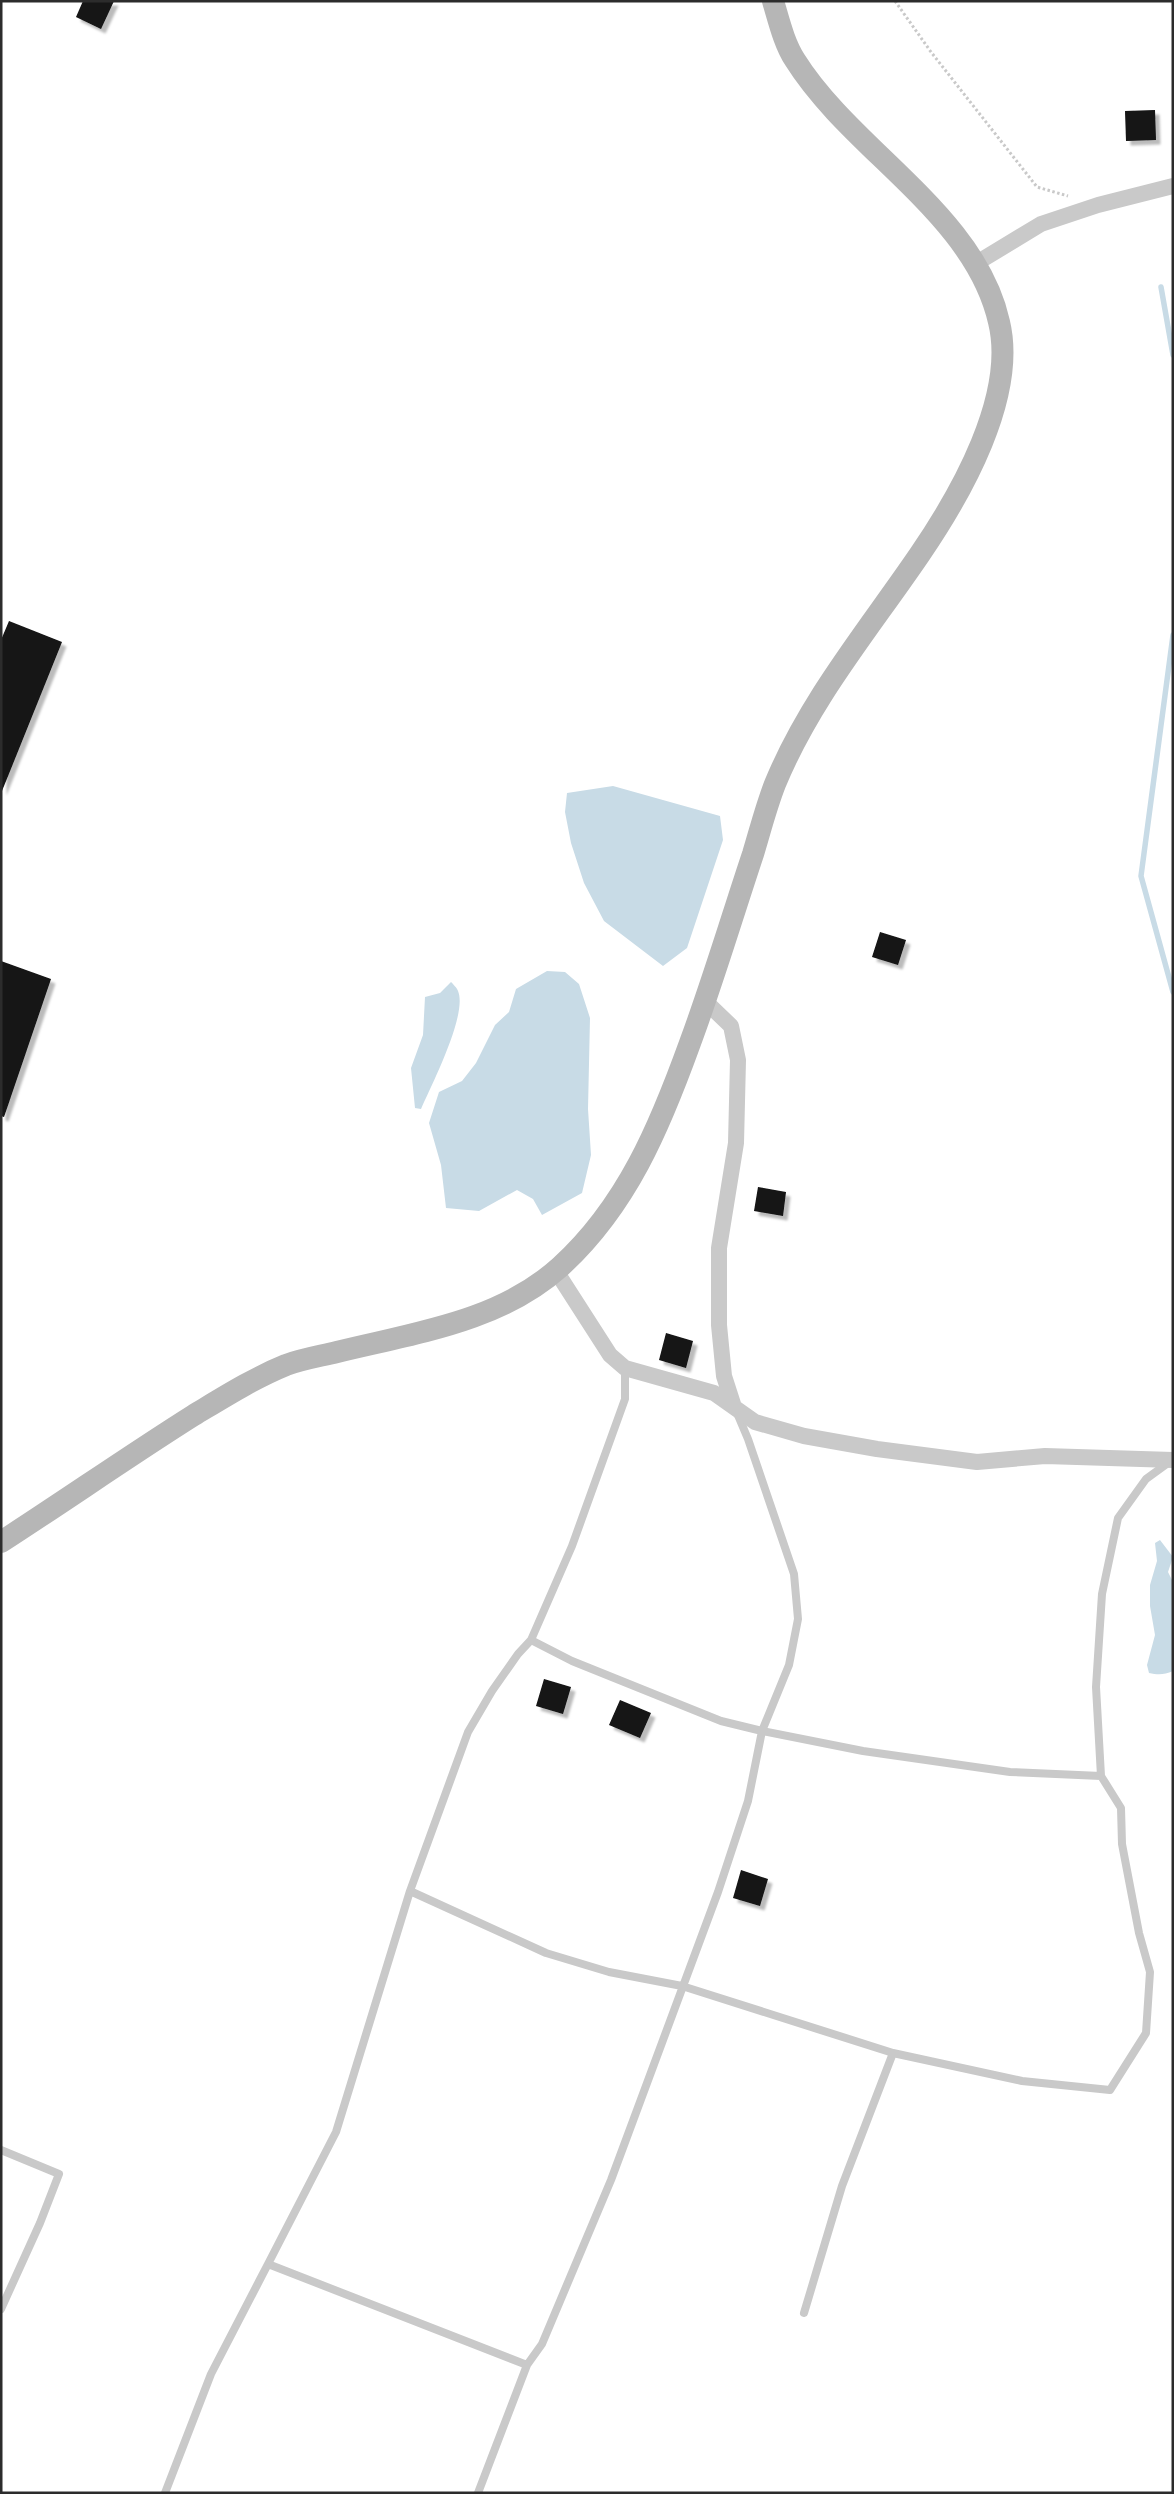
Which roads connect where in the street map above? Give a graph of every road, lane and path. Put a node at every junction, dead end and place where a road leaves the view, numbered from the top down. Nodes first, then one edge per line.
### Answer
1 (773, 1) edge
2 (895, 1) edge
3 (1173, 186) edge
4 (1098, 205) junction
5 (975, 264) junction
6 (705, 1001) junction
7 (556, 1271) junction
8 (626, 1368) junction
9 (734, 1407) junction
10 (1173, 1461) edge
11 (1, 1542) edge
12 (531, 1640) junction
13 (762, 1731) junction
14 (1101, 1776) junction
15 (410, 1891) junction
16 (682, 1986) junction
17 (893, 2053) junction
18 (1, 2150) edge
19 (268, 2264) junction
20 (1, 2309) edge
21 (804, 2312) dead end
22 (527, 2366) junction
23 (165, 2493) edge
24 (478, 2493) edge

1 - 5 main road
2 - 4 path
3 - 4 street
4 - 5 street
5 - 6 main road
6 - 7 main road
6 - 9 street
7 - 8 street
7 - 11 main road
8 - 9 street
8 - 12 lane
9 - 10 street
9 - 13 lane
10 - 14 lane
12 - 13 lane
12 - 15 lane
13 - 14 lane
13 - 16 lane
14 - 17 lane
15 - 16 lane
15 - 19 lane
16 - 17 lane
16 - 22 lane
17 - 21 lane
18 - 20 lane
19 - 22 lane
19 - 23 lane
22 - 24 lane

